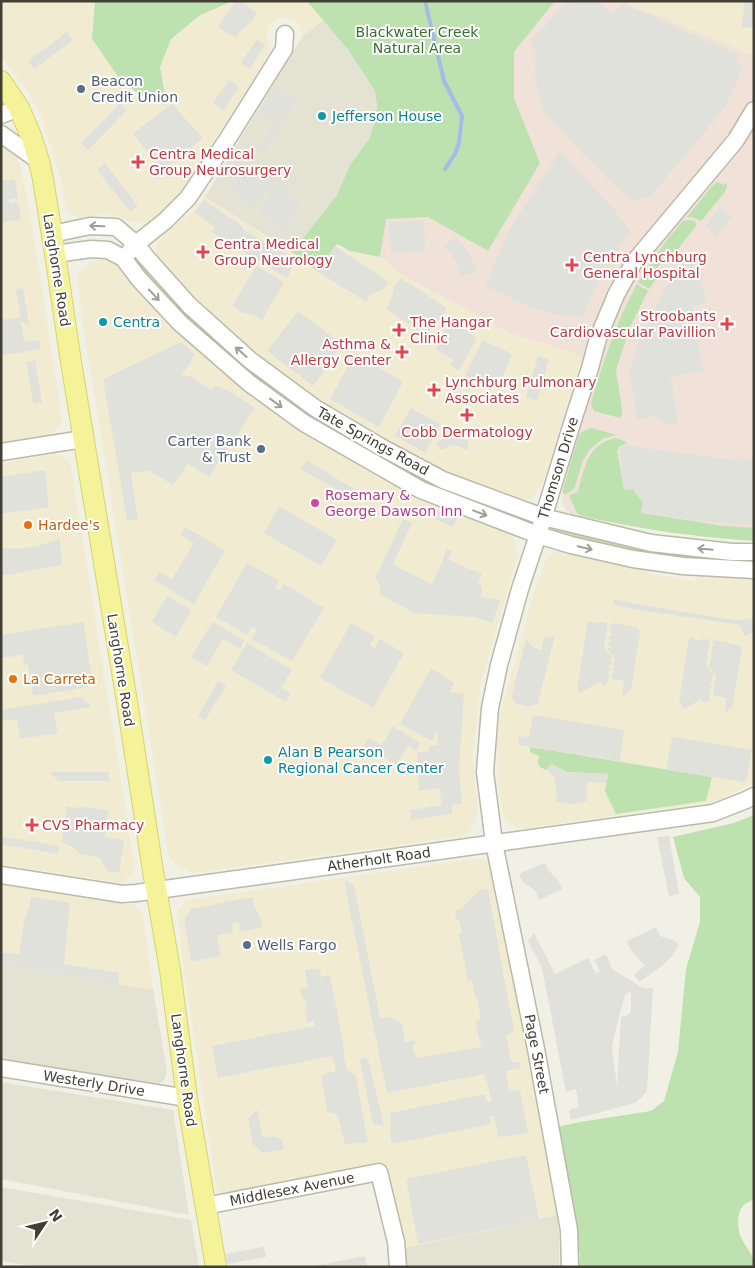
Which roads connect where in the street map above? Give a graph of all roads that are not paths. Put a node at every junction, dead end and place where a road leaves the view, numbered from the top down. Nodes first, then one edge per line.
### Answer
1 (285, 34) dead end
2 (1, 81) edge
3 (754, 110) edge
4 (10, 111) edge
5 (1, 134) edge
6 (39, 161) junction
7 (52, 234) junction
8 (136, 244) junction
9 (55, 254) junction
10 (123, 258) junction
11 (83, 439) junction
12 (1, 452) edge
13 (543, 517) junction
14 (538, 535) junction
15 (754, 552) edge
16 (754, 570) edge
17 (754, 796) edge
18 (494, 843) junction
19 (1, 875) edge
20 (156, 891) junction
21 (1, 1068) edge
22 (187, 1098) junction
23 (205, 1206) junction
24 (216, 1267) edge
25 (398, 1267) edge
26 (570, 1267) edge

1 - 8 street
2 - 4 main road, Langhorne Road
3 - 13 street, Thomson Drive
4 - 6 main road, Langhorne Road
5 - 6 street
6 - 7 main road, Langhorne Road
8 -> 7 street, Tate Springs Road
7 - 9 main road, Langhorne Road
8 - 10 street
13 -> 8 street, Tate Springs Road
9 - 10 street
9 - 11 main road, Langhorne Road
10 -> 14 street, Tate Springs Road
11 - 12 street
11 - 20 main road, Langhorne Road
13 - 14 street, Thomson Drive
15 -> 13 street, Tate Springs Road
14 -> 16 street, Tate Springs Road
14 - 18 street, Thomson Drive
17 - 18 street, Atherholt Road
18 - 20 street, Atherholt Road
18 - 26 street, Page Street
19 - 20 street, Atherholt Road
20 - 22 main road, Langhorne Road
21 - 22 street, Westerly Drive
22 - 23 main road, Langhorne Road
23 - 24 main road, Langhorne Road
23 - 25 street, Middlesex Avenue

